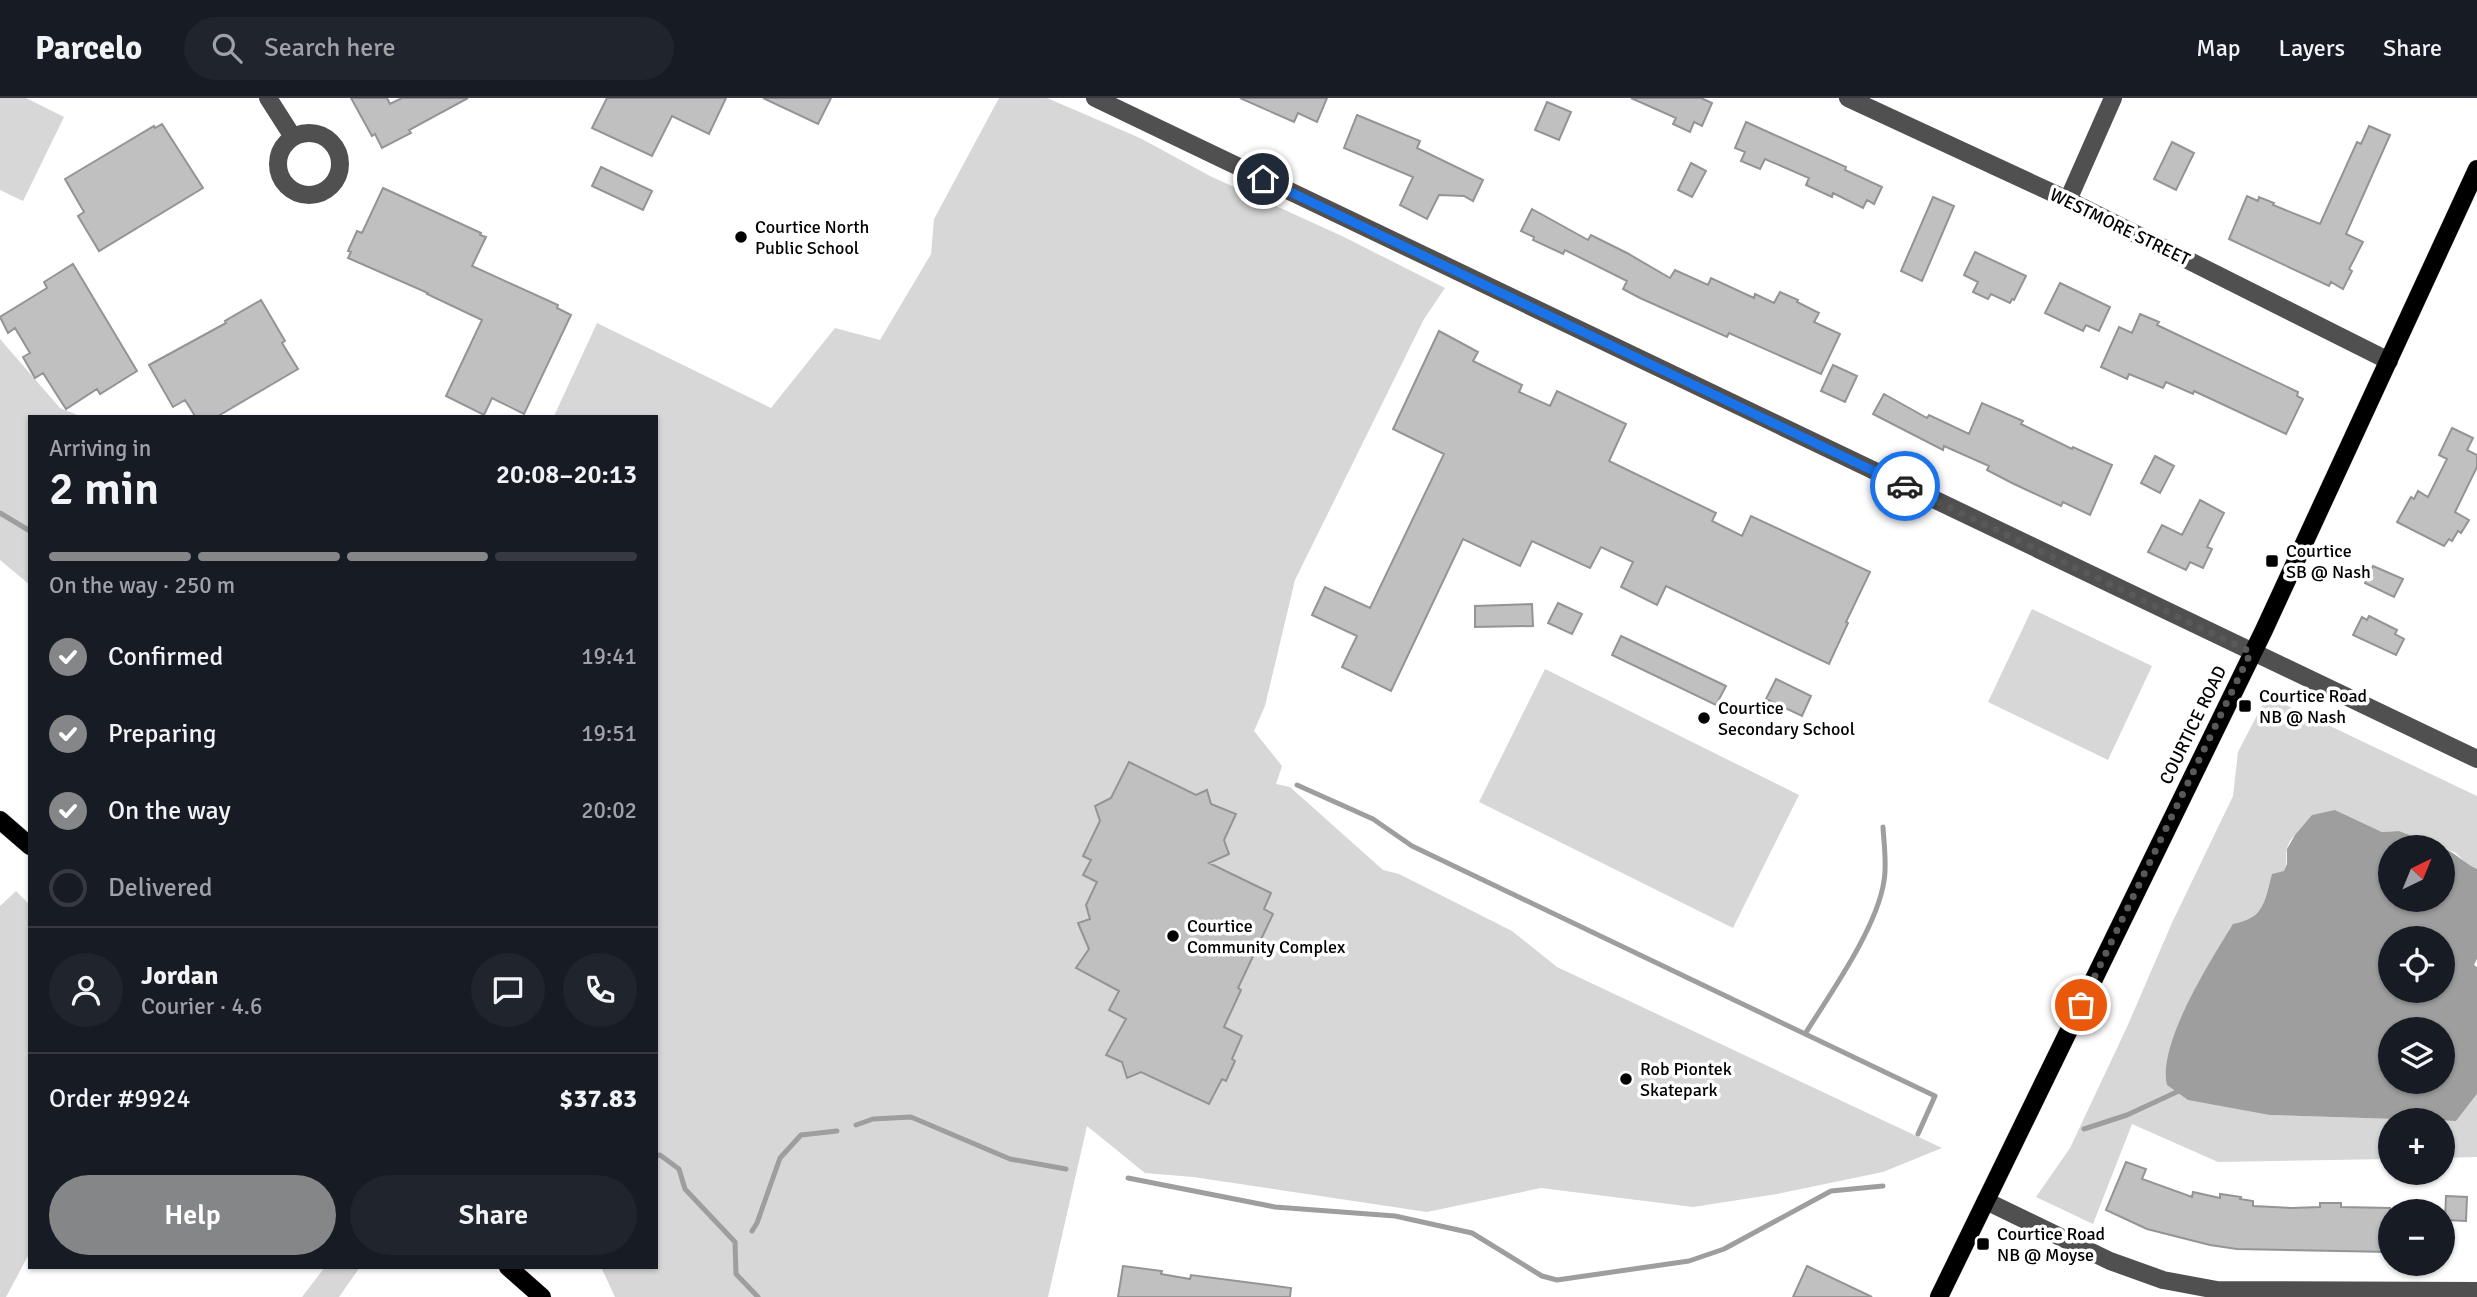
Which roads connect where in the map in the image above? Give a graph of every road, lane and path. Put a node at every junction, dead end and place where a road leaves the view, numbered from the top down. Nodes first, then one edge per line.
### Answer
1 (268, 98) edge
2 (1095, 98) edge
3 (1848, 98) edge
4 (2113, 98) edge
5 (293, 137) dead end
6 (2477, 169) edge
7 (2068, 200) junction
8 (2389, 361) junction
9 (2251, 652) junction
10 (2477, 759) edge
11 (0, 820) edge
12 (28, 844) edge
13 (1986, 1201) junction
14 (510, 1269) edge
15 (2477, 1291) edge
16 (542, 1297) edge
17 (1939, 1297) edge

1 - 5 street
2 - 9 street
3 - 7 street, WESTMORE STREET
4 - 7 street
6 - 8 main road, COURTICE ROAD
7 - 8 street, WESTMORE STREET
8 - 9 main road, COURTICE ROAD
9 - 10 street
9 - 13 main road, COURTICE ROAD
11 - 12 main road
13 - 15 street
13 - 17 main road, COURTICE ROAD
14 - 16 main road

